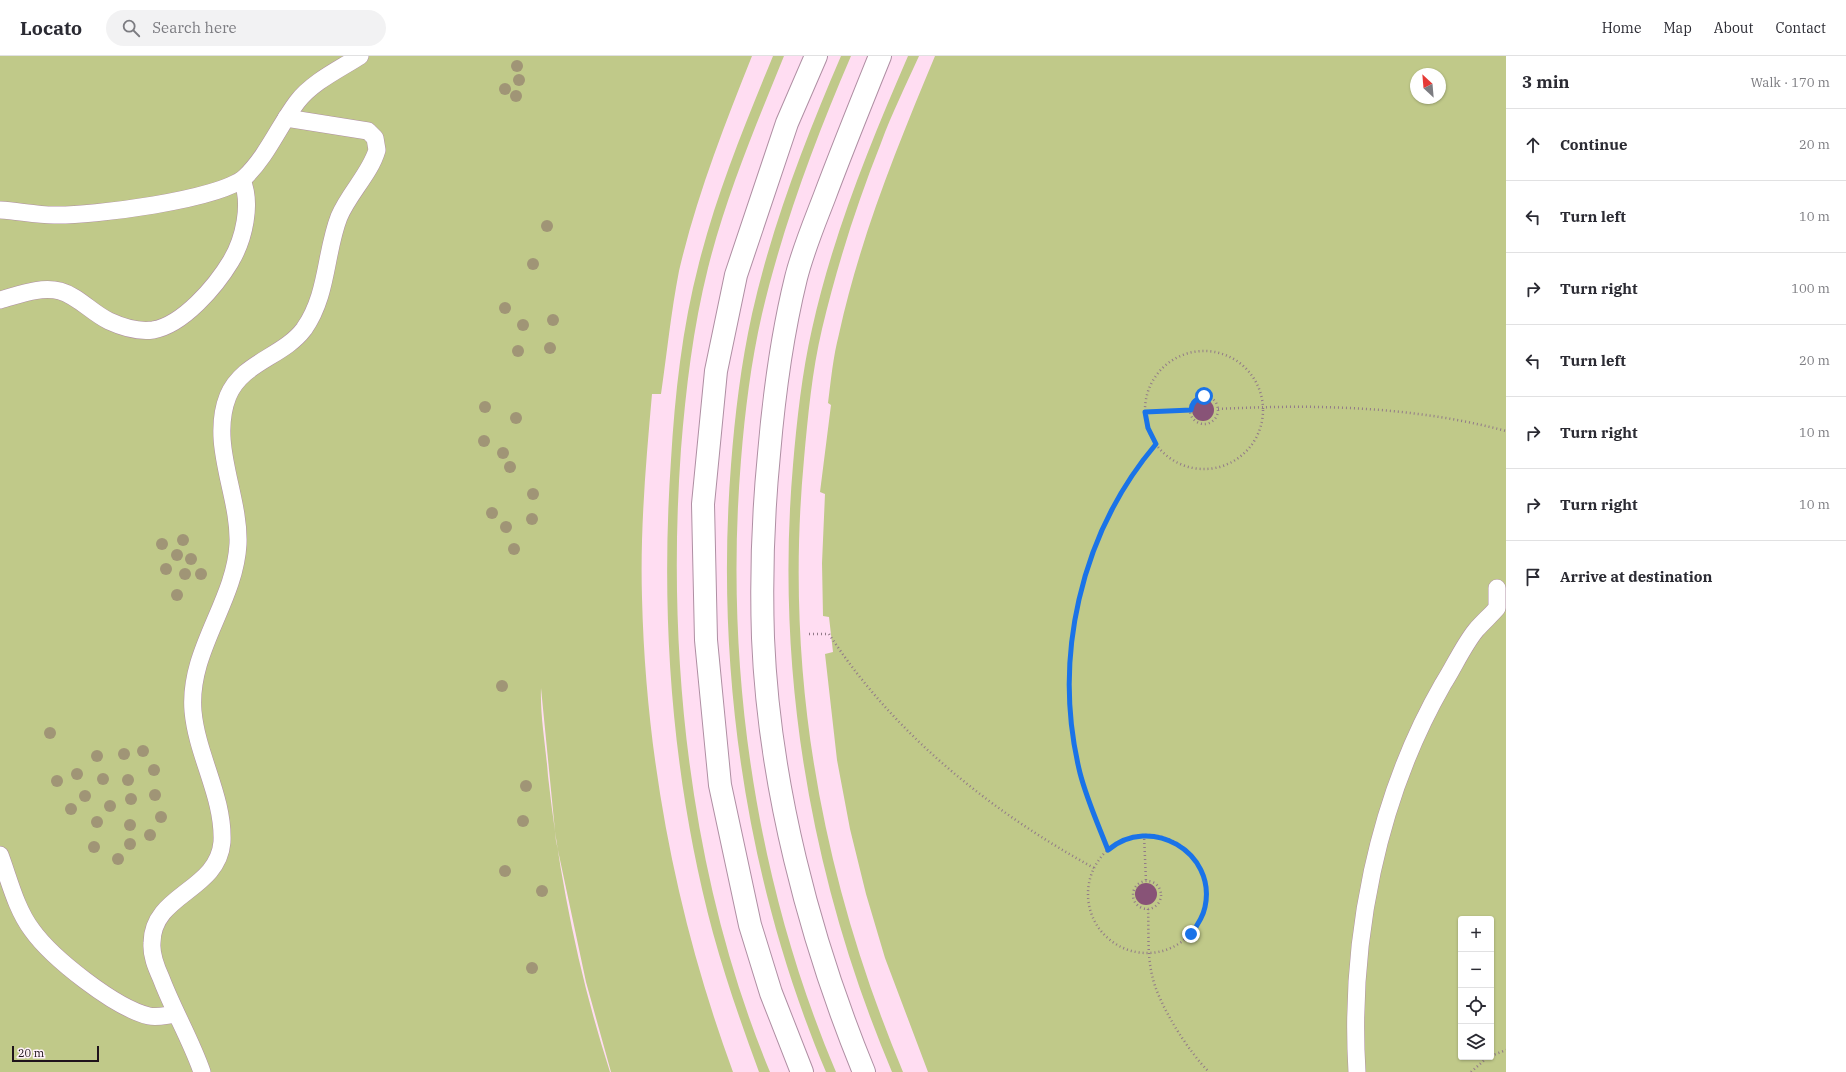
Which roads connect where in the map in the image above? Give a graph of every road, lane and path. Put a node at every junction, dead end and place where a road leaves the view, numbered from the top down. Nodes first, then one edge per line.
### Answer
1 (360, 56) edge
2 (816, 56) edge
3 (880, 56) edge
4 (286, 118) junction
5 (242, 180) junction
6 (0, 210) edge
7 (0, 300) edge
8 (1264, 407) junction
9 (1218, 409) junction
10 (1191, 410) junction
11 (1145, 412) junction
12 (1506, 430) edge
13 (1156, 444) junction
14 (1497, 588) dead end
15 (809, 634) dead end
16 (1144, 835) junction
17 (1108, 850) junction
18 (0, 855) edge
19 (1094, 868) junction
20 (1146, 881) junction
21 (1148, 908) junction
22 (1150, 954) junction
23 (176, 1014) junction
24 (1506, 1050) edge
25 (1494, 1055) edge
26 (1485, 1060) edge
27 (202, 1072) edge
28 (802, 1072) edge
29 (864, 1072) edge
30 (1209, 1072) edge
31 (1357, 1072) edge
32 (1471, 1072) edge

1 - 4 lane
2 - 28 street
3 - 29 street
4 - 5 lane
4 - 23 lane
5 - 6 lane
5 - 7 lane
8 - 9 path
8 - 11 path
8 - 12 path
8 - 13 path
9 - 10 path
9 - 10 path
10 - 11 path
11 - 13 path
13 - 17 path
14 - 31 lane
15 - 19 path
16 - 17 path
16 - 20 path
16 - 22 path
17 - 19 path
18 - 23 lane
19 - 22 path
20 - 21 path
20 - 21 path
21 - 22 path
22 - 30 path
23 - 27 lane
24 - 25 path
26 - 32 path

